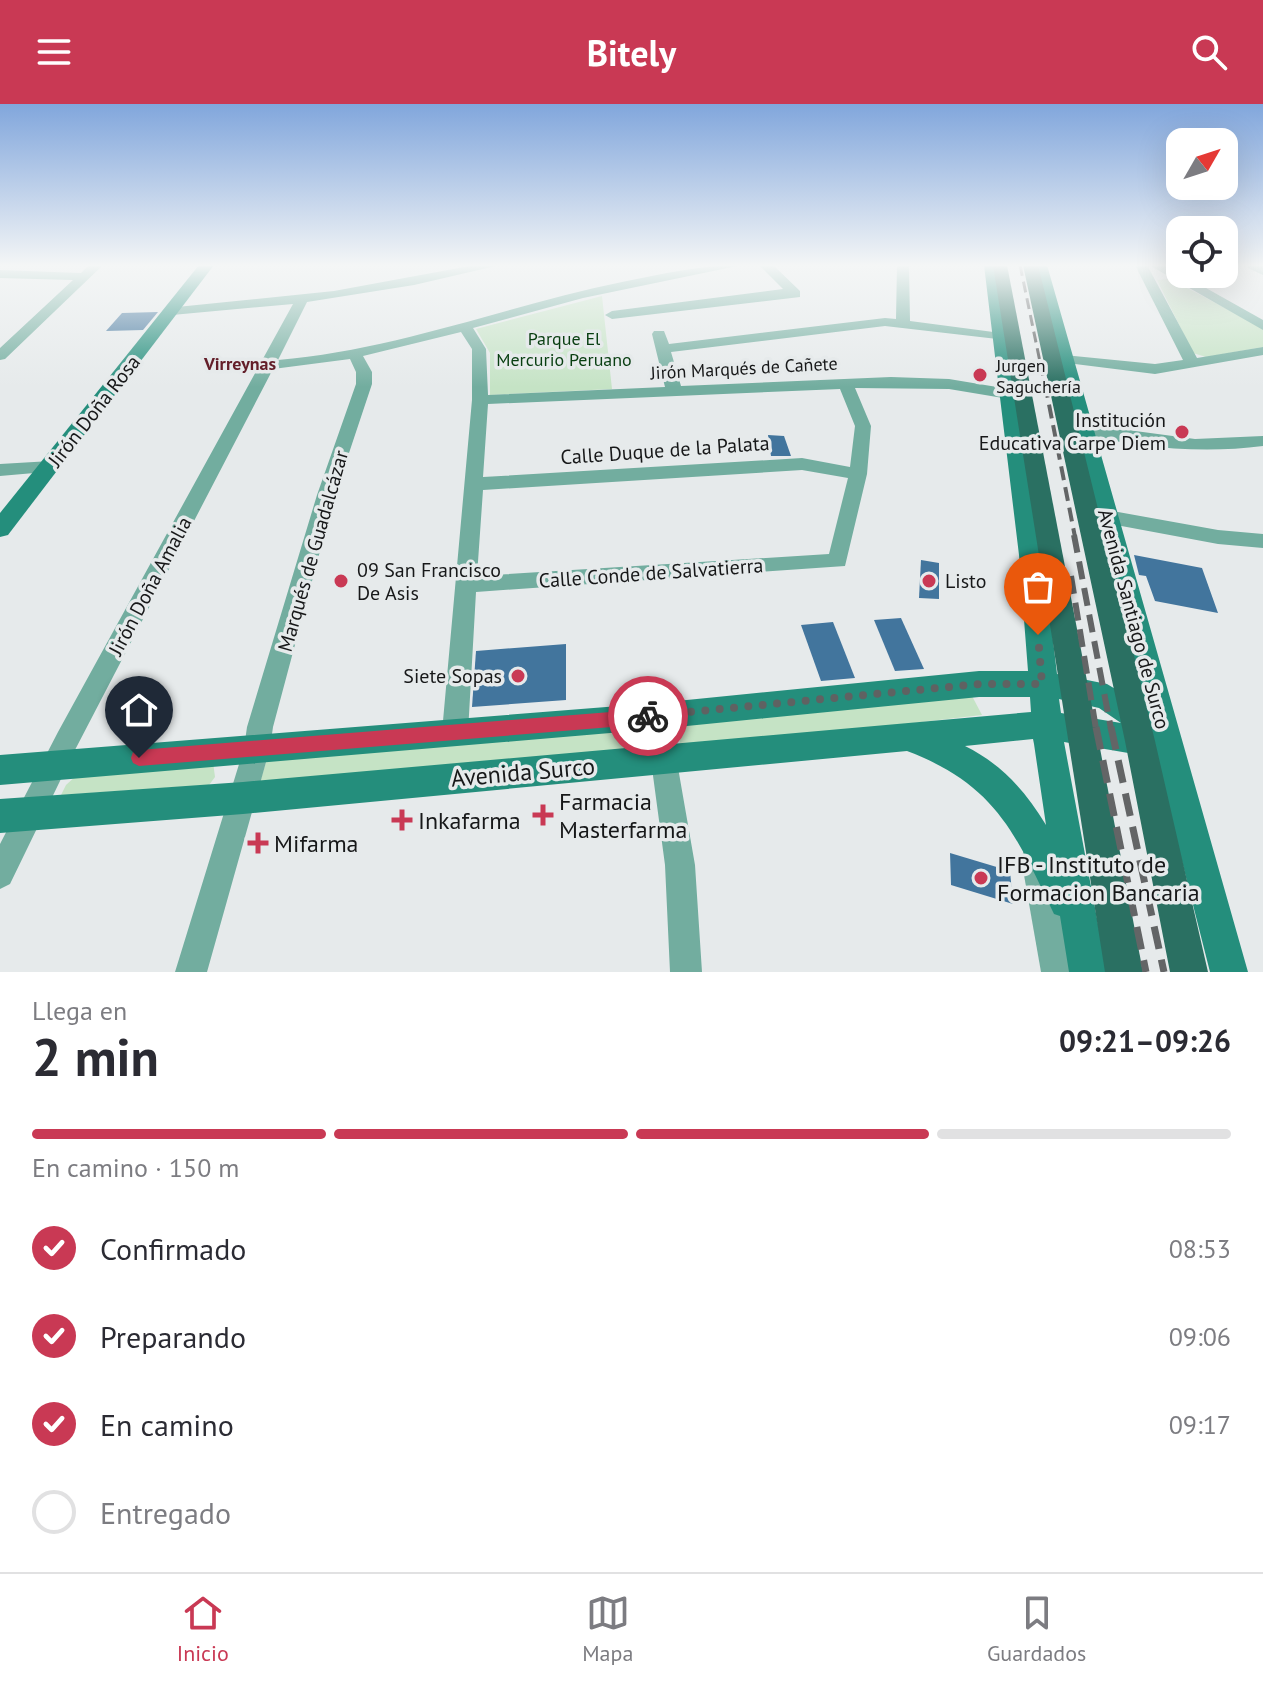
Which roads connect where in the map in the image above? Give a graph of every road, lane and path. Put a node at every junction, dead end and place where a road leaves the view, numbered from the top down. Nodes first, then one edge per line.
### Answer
1 (52, 306) edge
2 (176, 306) edge
3 (237, 306) edge
4 (299, 306) edge
5 (537, 306) edge
6 (691, 306) edge
7 (903, 306) edge
8 (997, 306) edge
9 (1007, 306) edge
10 (1044, 306) edge
11 (1047, 306) edge
12 (1165, 306) edge
13 (1226, 306) edge
14 (172, 311) junction
15 (612, 315) dead end
16 (903, 322) junction
17 (464, 326) junction
18 (1263, 326) edge
19 (22, 334) junction
20 (0, 336) edge
21 (1001, 337) junction
22 (1263, 351) edge
23 (355, 355) junction
24 (0, 356) edge
25 (1064, 359) junction
26 (270, 365) junction
27 (1193, 365) junction
28 (845, 383) junction
29 (674, 391) junction
30 (1009, 394) junction
31 (480, 400) junction
32 (1028, 420) junction
33 (1075, 428) junction
34 (1263, 441) edge
35 (51, 467) junction
36 (0, 470) edge
37 (858, 474) junction
38 (473, 484) junction
39 (0, 529) edge
40 (1110, 529) junction
41 (1263, 541) edge
42 (1103, 580) junction
43 (464, 585) junction
44 (1042, 684) junction
45 (1073, 689) junction
46 (657, 716) junction
47 (1048, 725) junction
48 (1137, 729) junction
49 (1081, 730) junction
50 (455, 732) junction
51 (902, 736) junction
52 (257, 748) junction
53 (664, 760) junction
54 (55, 765) junction
55 (0, 770) edge
56 (243, 798) junction
57 (16, 815) edge
58 (1030, 827) junction
59 (0, 874) edge
60 (1078, 923) junction
61 (191, 972) edge
62 (686, 972) edge
63 (1057, 972) edge
64 (1088, 972) edge
65 (1124, 972) edge
66 (1189, 972) edge
67 (1229, 972) edge

1 - 19 street
2 - 14 main road, Jirón Doña Rosa
3 - 14 street
4 - 26 street, Jirón Doña Amalia
5 - 17 street
6 - 15 street
7 - 16 street
8 - 21 main road
9 - 32 main road
10 - 33 main road, Avenida Santiago de Surco
11 - 25 main road, Avenida Santiago de Surco
12 - 27 street
13 - 18 street
14 - 35 main road, Jirón Doña Rosa
16 - 21 street
16 - 29 street
17 - 23 street
17 - 31 street
19 - 20 street
19 - 24 street
21 - 30 main road
22 - 27 street
23 - 26 street
23 - 52 street, Marqués de Guadalcázar
25 - 27 street
25 - 33 main road, Avenida Santiago de Surco
26 - 54 street, Jirón Doña Amalia
28 - 29 street, Jirón Marqués de Cañete
28 - 30 street, Jirón Marqués de Cañete
28 - 37 street
29 - 31 street, Jirón Marqués de Cañete
30 - 44 main road
31 - 38 street
32 - 33 main road
32 - 45 main road
33 - 34 street
33 - 40 main road, Avenida Santiago de Surco
33 - 42 main road, Avenida Santiago de Surco
35 - 36 street
35 - 39 main road, Jirón Doña Rosa
37 - 38 street, Calle Duque de la Palata
37 - 43 street, Calle Conde de Salvatierra
38 - 43 street
40 - 41 street
40 - 42 main road
40 - 67 main road, Avenida Santiago de Surco
42 - 48 main road, Avenida Santiago de Surco
43 - 50 street
44 - 45 main road
44 - 46 main road
44 - 47 main road
45 - 48 main road
45 - 49 main road
46 - 50 main road
46 - 53 street
47 - 49 main road, Avenida Surco
47 - 51 main road, Avenida Surco
47 - 60 main road
48 - 49 main road, Avenida Surco
48 - 66 main road, Avenida Santiago de Surco
49 - 65 main road
50 - 52 main road
51 - 53 main road, Avenida Surco
51 - 58 main road
52 - 54 main road
52 - 56 street, Marqués de Guadalcázar
53 - 56 main road, Avenida Surco
53 - 62 street
54 - 55 main road
54 - 57 street, Jirón Doña Amalia
56 - 57 main road, Avenida Surco
56 - 61 street, Marqués de Guadalcázar
57 - 59 street, Jirón Doña Amalia
58 - 60 main road
58 - 63 street
60 - 64 main road

